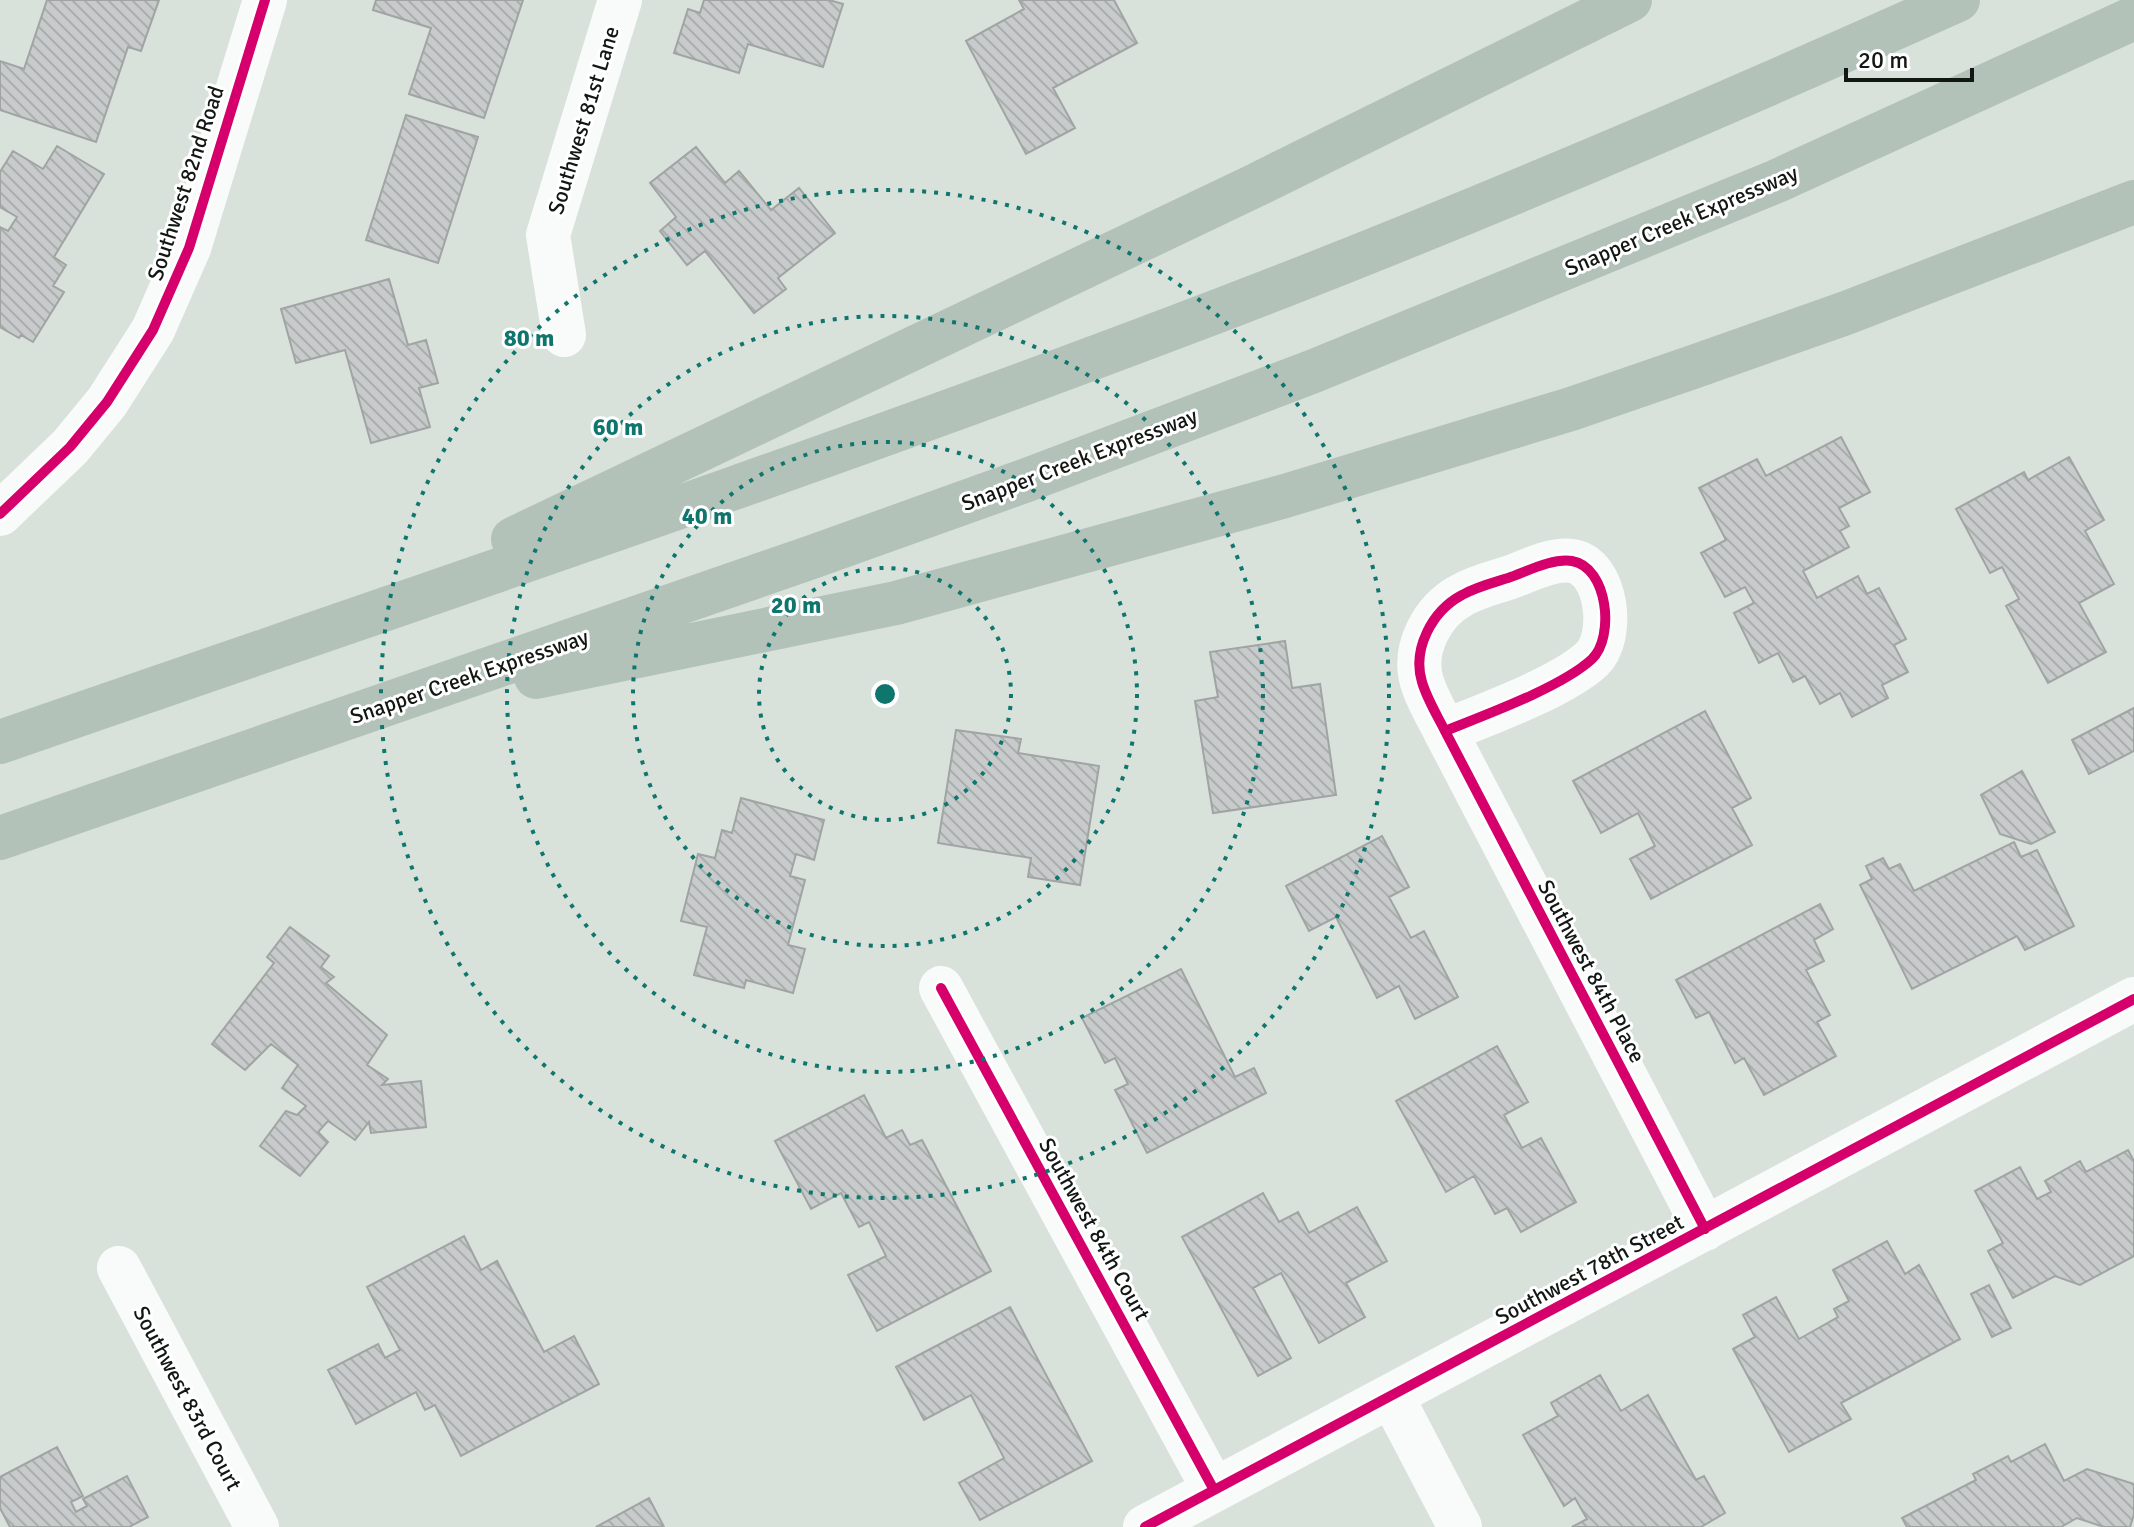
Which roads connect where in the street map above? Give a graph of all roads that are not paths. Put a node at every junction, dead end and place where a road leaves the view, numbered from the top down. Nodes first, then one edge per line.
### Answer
1 (265, 0) edge
2 (620, 0) edge
3 (1630, 0) edge
4 (1958, 0) edge
5 (2134, 18) edge
6 (2134, 202) edge
7 (564, 335) dead end
8 (0, 514) edge
9 (312, 634) junction
10 (365, 712) junction
11 (1445, 731) junction
12 (0, 742) edge
13 (0, 838) edge
14 (941, 988) dead end
15 (2134, 999) edge
16 (1705, 1229) junction
17 (119, 1268) dead end
18 (1392, 1397) junction
19 (1214, 1490) junction
20 (257, 1527) edge
21 (1145, 1527) edge
22 (1460, 1527) edge

1 - 8 street, Southwest 82nd Road
2 - 7 street, Southwest 81st Lane
3 - 9 highway
4 - 9 highway
5 - 10 highway, Snapper Creek Expressway
6 - 10 highway
9 - 12 highway
10 - 13 highway, Snapper Creek Expressway
11 - 11 street, Southwest 84th Place
11 - 16 street, Southwest 84th Place
14 - 19 street, Southwest 84th Court
15 - 16 street, Southwest 78th Street
16 - 18 street, Southwest 78th Street
17 - 20 street, Southwest 83rd Court
18 - 19 street, Southwest 78th Street
18 - 22 street
19 - 21 street, Southwest 78th Street

